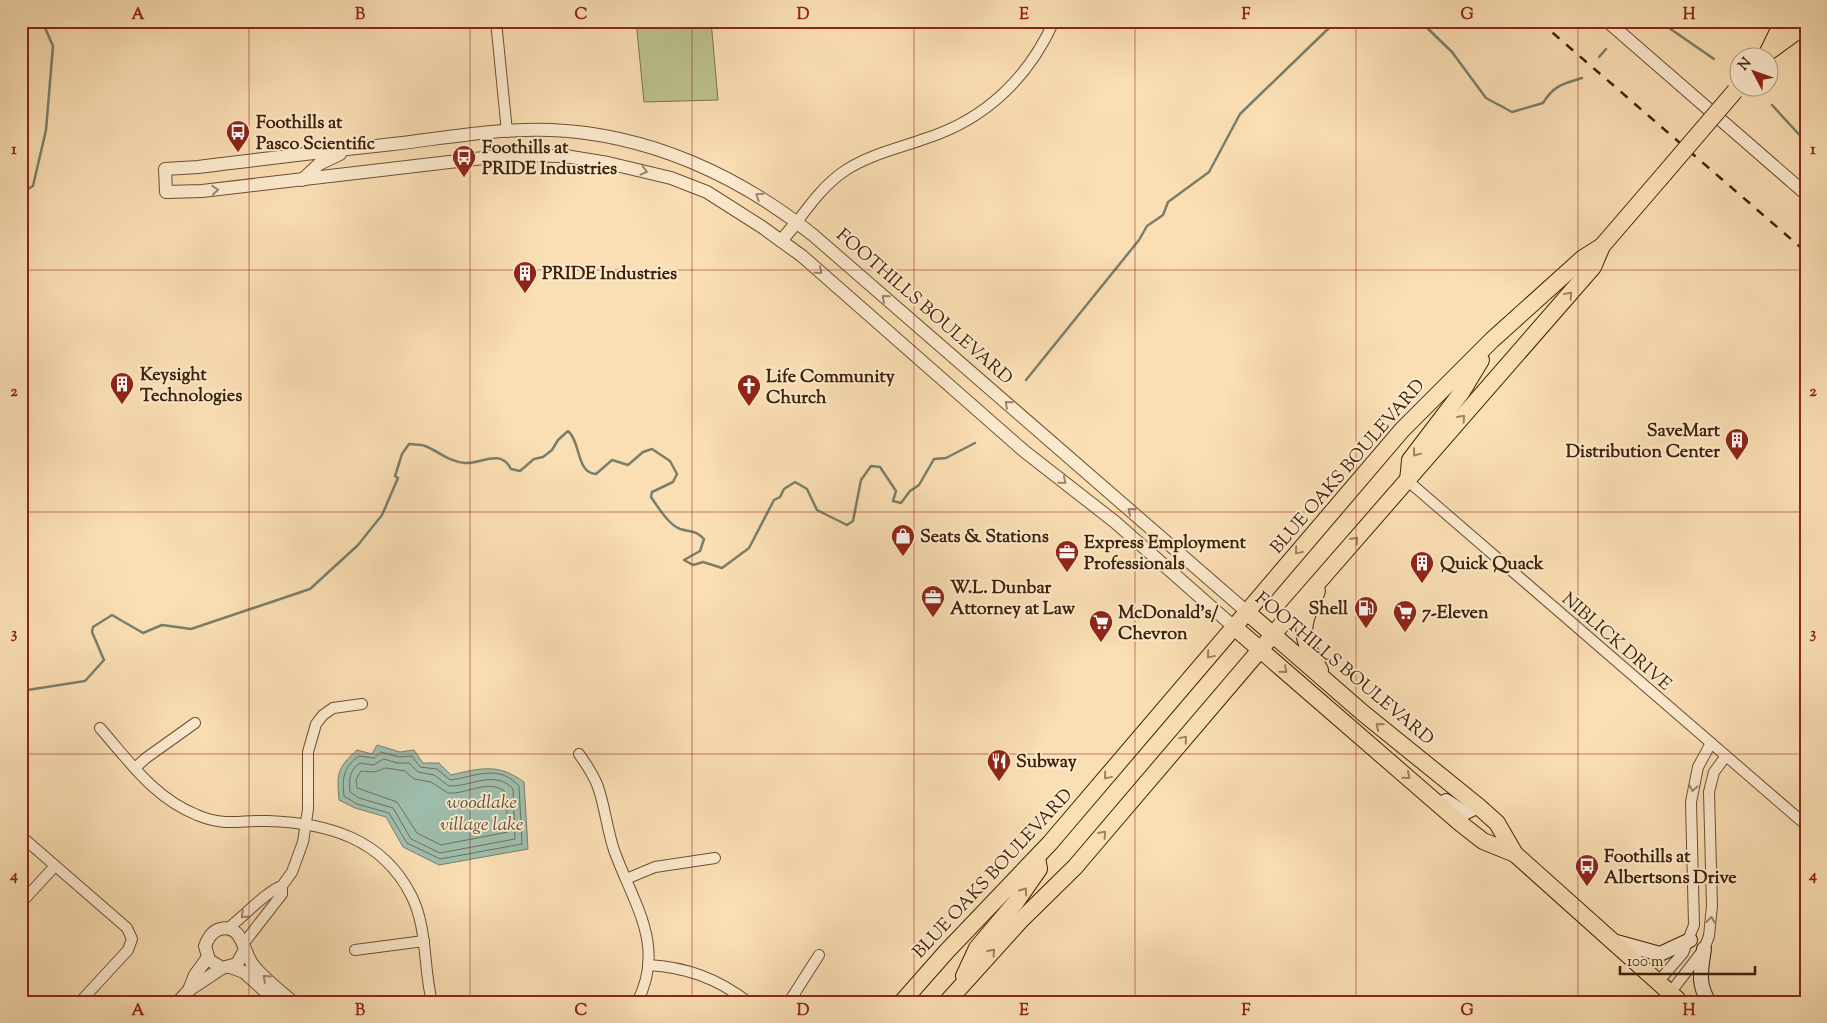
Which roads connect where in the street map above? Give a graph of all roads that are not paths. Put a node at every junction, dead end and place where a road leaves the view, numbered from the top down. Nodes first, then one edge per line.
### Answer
1 (496, 21) edge
2 (1054, 21) edge
3 (1607, 21) edge
4 (1783, 21) edge
5 (1806, 22) edge
6 (1769, 48) edge
7 (1774, 48) edge
8 (1730, 96) edge
9 (508, 132) junction
10 (351, 149) junction
11 (509, 155) junction
12 (302, 180) junction
13 (1806, 194) edge
14 (797, 222) junction
15 (781, 241) junction
16 (1602, 246) junction
17 (1492, 340) junction
18 (1408, 481) junction
19 (1323, 577) junction
20 (1247, 612) junction
21 (1234, 627) junction
22 (1273, 634) junction
23 (1260, 649) junction
24 (1326, 680) junction
25 (362, 704) dead end
26 (195, 723) dead end
27 (100, 728) dead end
28 (1711, 743) junction
29 (579, 754) dead end
30 (1726, 756) junction
31 (135, 768) junction
32 (1426, 792) junction
33 (1478, 806) junction
34 (1806, 825) edge
35 (306, 826) junction
36 (21, 836) edge
37 (1515, 854) junction
38 (1037, 857) junction
39 (715, 858) dead end
40 (54, 866) junction
41 (626, 879) junction
42 (21, 903) edge
43 (266, 904) junction
44 (227, 929) junction
45 (1610, 940) junction
46 (1690, 940) junction
47 (424, 941) junction
48 (244, 947) junction
49 (1704, 949) junction
50 (355, 950) dead end
51 (819, 955) dead end
52 (208, 957) junction
53 (648, 965) junction
54 (226, 967) junction
55 (958, 989) junction
56 (189, 990) junction
57 (1674, 995) edge
58 (80, 1002) edge
59 (178, 1002) edge
60 (277, 1002) edge
61 (293, 1002) edge
62 (432, 1002) edge
63 (637, 1002) edge
64 (748, 1002) edge
65 (789, 1002) edge
66 (902, 1002) edge
67 (947, 1002) edge
68 (1709, 1002) edge

1 - 9 street
2 - 14 street
3 - 13 street
4 - 6 main road
5 - 7 main road
8 - 16 main road, BLUE OAKS BOULEVARD, bridge
9 - 10 street, FOOTHILLS BOULEVARD
9 - 11 street
14 -> 9 street, FOOTHILLS BOULEVARD
10 - 12 street
10 -> 12 street, FOOTHILLS BOULEVARD
11 - 12 street, FOOTHILLS BOULEVARD
11 -> 15 street, FOOTHILLS BOULEVARD
14 - 15 street
20 -> 14 street, FOOTHILLS BOULEVARD
15 -> 21 street, FOOTHILLS BOULEVARD
16 - 17 main road, BLUE OAKS BOULEVARD
18 -> 16 main road, BLUE OAKS BOULEVARD
17 -> 18 main road
17 -> 20 main road, BLUE OAKS BOULEVARD
19 -> 18 main road, BLUE OAKS BOULEVARD
18 - 28 street, NIBLICK DRIVE
19 - 22 main road, BLUE OAKS BOULEVARD
19 - 24 main road
20 - 21 main road, BLUE OAKS BOULEVARD
20 - 22 main road, FOOTHILLS BOULEVARD
21 - 23 main road, FOOTHILLS BOULEVARD
21 -> 38 main road, BLUE OAKS BOULEVARD
22 - 23 main road, BLUE OAKS BOULEVARD
22 - 24 main road, FOOTHILLS BOULEVARD
23 -> 32 main road, FOOTHILLS BOULEVARD
55 -> 23 main road, BLUE OAKS BOULEVARD
33 -> 24 main road, FOOTHILLS BOULEVARD
25 - 35 street
26 - 31 street
27 - 31 street
28 - 30 street, NIBLICK DRIVE
28 -> 46 street
29 - 41 street
30 - 34 street, NIBLICK DRIVE
49 -> 30 street
31 - 35 street
32 - 33 main road
32 - 37 main road, FOOTHILLS BOULEVARD
33 - 37 main road, FOOTHILLS BOULEVARD
35 - 43 street
35 - 47 street
36 - 40 street
37 - 45 main road, FOOTHILLS BOULEVARD
55 -> 38 main road
38 - 66 main road, BLUE OAKS BOULEVARD
39 - 41 street
40 - 42 street
40 - 58 street
41 - 53 street
43 -> 44 street
43 - 48 street
44 - 48 street
44 - 52 street
45 - 46 main road
45 - 57 main road, FOOTHILLS BOULEVARD
46 - 57 street
47 - 50 street
47 - 62 street
48 - 54 street
61 -> 48 street
49 - 57 street
49 - 68 main road
51 - 65 street
52 - 54 street
52 - 56 street
53 - 63 street
53 - 64 street
54 - 56 street
54 - 60 street
55 - 67 main road, BLUE OAKS BOULEVARD
56 - 59 street

